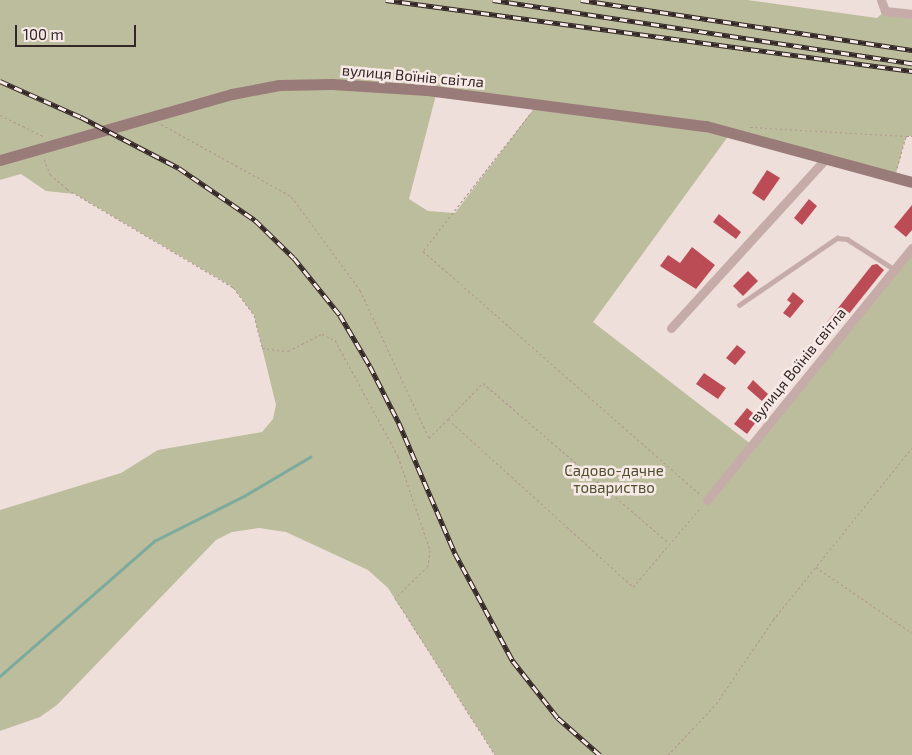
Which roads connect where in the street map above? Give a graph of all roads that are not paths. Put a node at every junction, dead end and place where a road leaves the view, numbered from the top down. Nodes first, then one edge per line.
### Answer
1 (881, 0) edge
2 (912, 14) edge
3 (827, 157) junction
4 (0, 160) edge
5 (912, 182) edge
6 (912, 248) edge
7 (894, 270) junction
8 (739, 305) dead end
9 (671, 328) dead end
10 (707, 500) road end

1 - 2 street
3 - 4 street, вулиця Воїнів світла
3 - 5 street, вулиця Воїнів світла
3 - 9 street
6 - 7 street, вулиця Воїнів світла
7 - 8 lane
7 - 10 street, вулиця Воїнів світла

